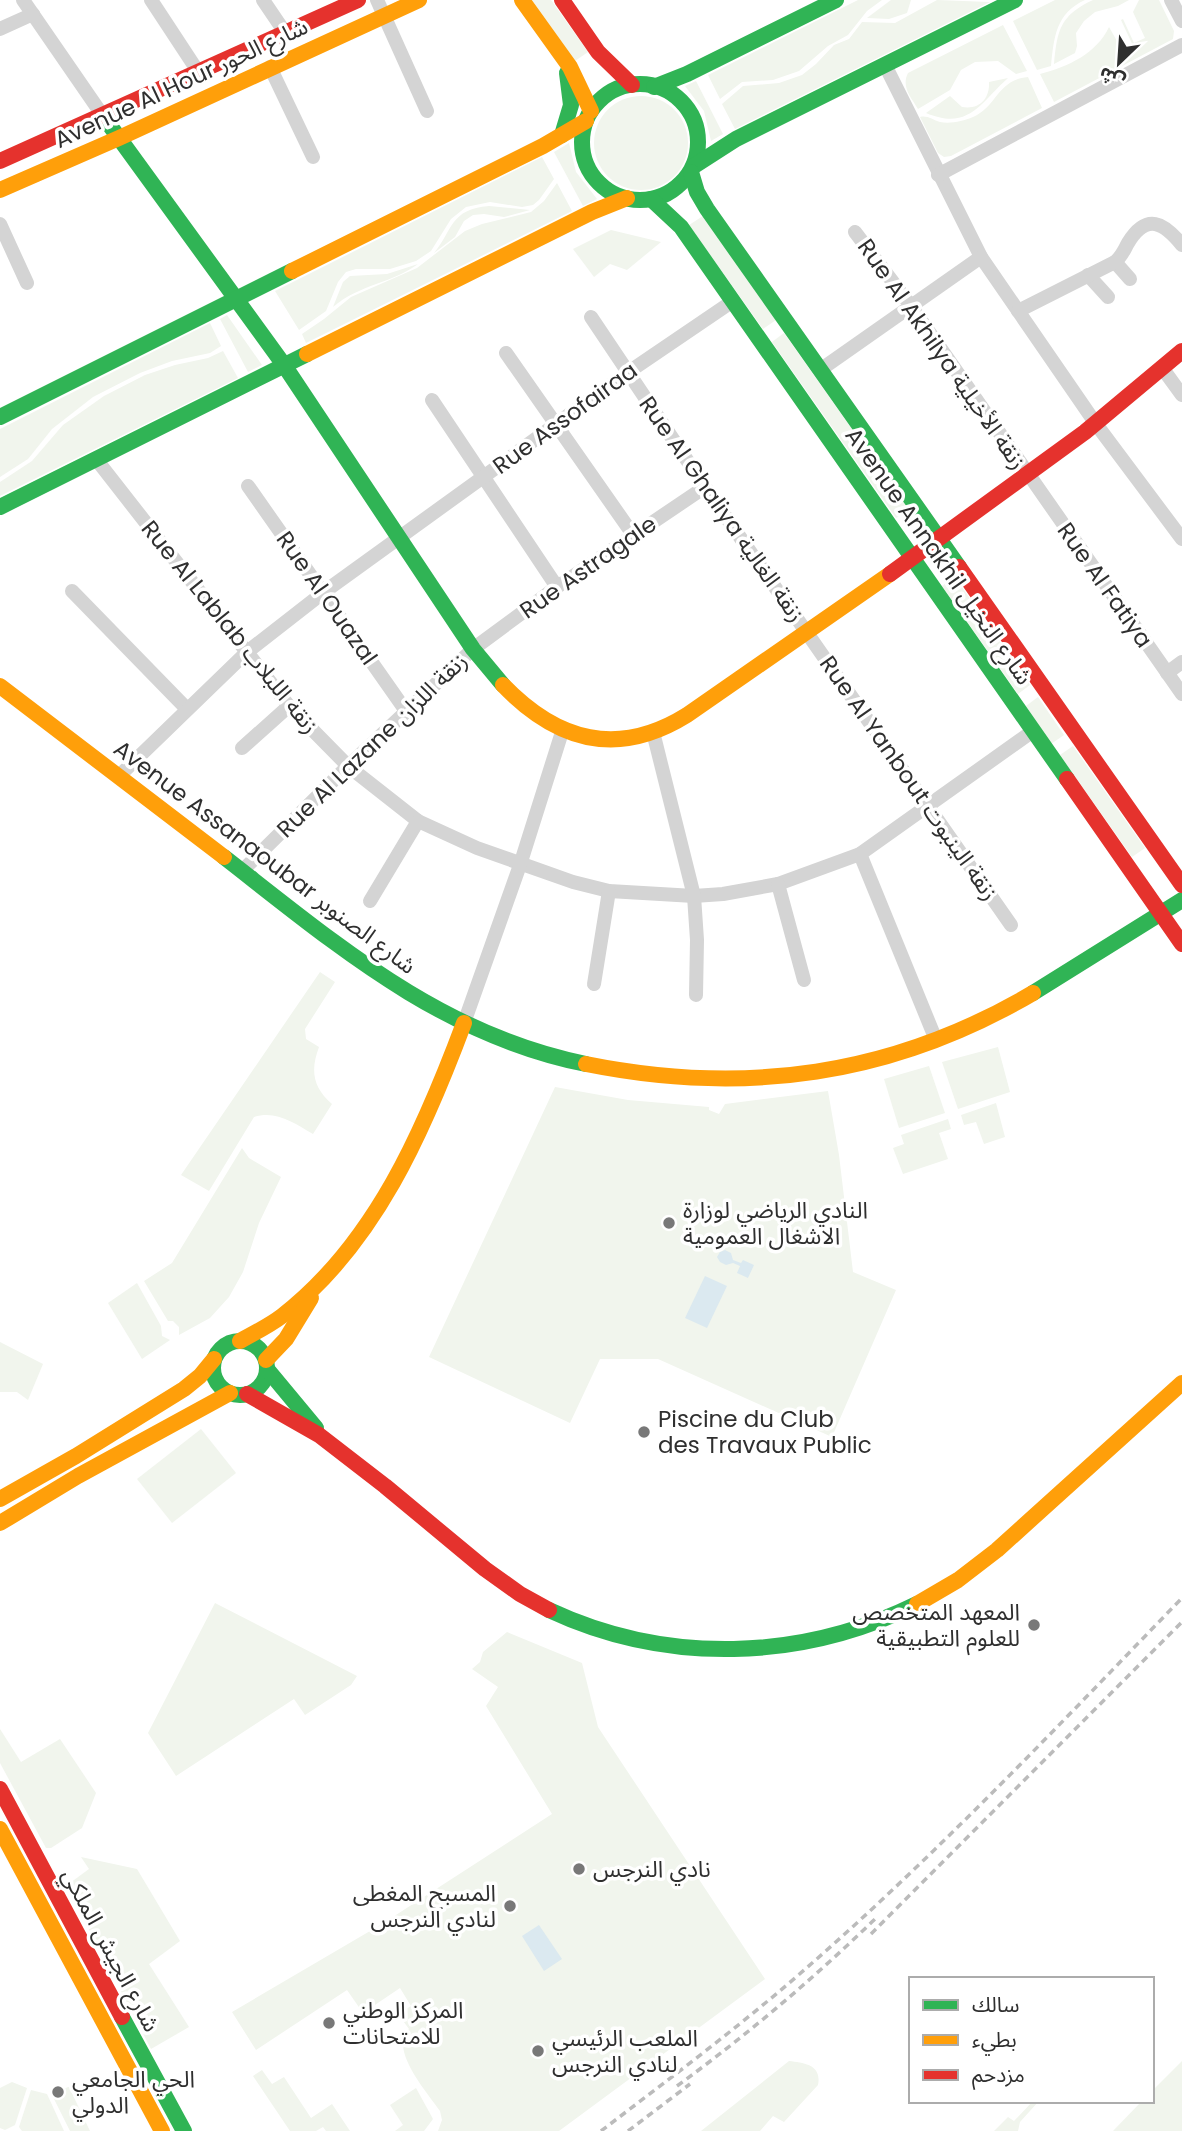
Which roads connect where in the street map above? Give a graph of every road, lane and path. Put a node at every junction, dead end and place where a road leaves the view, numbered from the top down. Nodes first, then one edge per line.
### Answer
1 (23, 0) edge
2 (151, 0) edge
3 (263, 0) edge
4 (358, 0) edge
5 (377, 0) edge
6 (419, 0) edge
7 (522, 0) edge
8 (562, 0) edge
9 (836, 0) edge
10 (1015, 0) edge
11 (1171, 0) edge
12 (33, 14) junction
13 (384, 15) junction
14 (1182, 21) edge
15 (0, 30) edge
16 (286, 34) junction
17 (1182, 45) edge
18 (563, 56) junction
19 (885, 65) junction
20 (271, 67) junction
21 (199, 73) junction
22 (632, 85) junction
23 (653, 87) junction
24 (427, 111) dead end
25 (103, 116) junction
26 (588, 116) junction
27 (562, 135) junction
28 (119, 138) junction
29 (313, 156) dead end
30 (0, 161) edge
31 (692, 169) junction
32 (938, 174) junction
33 (0, 190) edge
34 (627, 198) junction
35 (651, 199) junction
36 (0, 225) edge
37 (856, 232) dead end
38 (1182, 245) edge
39 (981, 257) junction
40 (1115, 262) junction
41 (1088, 275) junction
42 (1130, 279) dead end
43 (27, 283) dead end
44 (1108, 297) dead end
45 (237, 298) junction
46 (733, 301) junction
47 (911, 306) junction
48 (1018, 311) junction
49 (591, 317) dead end
50 (1182, 351) edge
51 (506, 353) dead end
52 (284, 365) junction
53 (1163, 369) junction
54 (820, 370) junction
55 (627, 373) junction
56 (1182, 395) edge
57 (432, 400) dead end
58 (0, 417) edge
59 (1096, 424) junction
60 (556, 425) junction
61 (96, 460) junction
62 (1028, 475) junction
63 (485, 476) junction
64 (248, 486) dead end
65 (705, 487) junction
66 (0, 507) edge
67 (634, 536) junction
68 (400, 539) junction
69 (1182, 539) edge
70 (939, 541) junction
71 (914, 559) junction
72 (557, 587) junction
73 (72, 591) dead end
74 (324, 592) junction
75 (807, 630) junction
76 (473, 649) junction
77 (247, 652) junction
78 (1182, 662) edge
79 (1167, 673) junction
80 (0, 686) edge
81 (1182, 694) edge
82 (289, 706) junction
83 (186, 708) junction
84 (406, 710) junction
85 (562, 732) junction
86 (653, 732) junction
87 (1033, 732) junction
88 (242, 748) dead end
89 (348, 765) junction
90 (120, 775) junction
91 (927, 805) junction
92 (418, 821) junction
93 (860, 854) junction
94 (520, 865) junction
95 (242, 871) junction
96 (778, 884) junction
97 (1182, 885) edge
98 (609, 891) junction
99 (694, 896) junction
100 (1182, 900) edge
101 (370, 901) dead end
102 (1160, 913) junction
103 (1011, 925) dead end
104 (1182, 944) edge
105 (804, 980) dead end
106 (594, 984) dead end
107 (696, 995) dead end
108 (464, 1023) junction
109 (936, 1040) junction
110 (316, 1288) junction
111 (240, 1341) junction
112 (214, 1359) junction
113 (266, 1364) junction
114 (1182, 1383) edge
115 (230, 1393) junction
116 (247, 1394) junction
117 (326, 1440) junction
118 (0, 1499) edge
119 (0, 1524) edge
120 (0, 1790) edge
121 (0, 1829) edge
122 (144, 2062) junction
123 (130, 2072) junction
124 (162, 2131) edge
125 (184, 2131) edge

1 - 12 street
2 - 21 street
3 - 16 street
4 - 16 street, Avenue Al Hour شارع الحور
5 - 13 street
6 - 13 street, Avenue Al Hour شارع الحور
7 - 18 street
8 - 22 street
9 - 23 street
10 - 19 street
11 - 14 street
12 - 15 street
12 - 25 street
13 - 20 street, Avenue Al Hour شارع الحور
13 - 24 street
16 - 21 street, Avenue Al Hour شارع الحور
17 - 32 street
18 - 26 street
18 - 27 street
19 - 31 street
19 - 32 street
20 - 28 street, Avenue Al Hour شارع الحور
20 - 29 street
21 - 25 street, Avenue Al Hour شارع الحور
22 - 23 street
22 - 26 street
23 - 31 street
25 - 28 street
25 - 30 street, Avenue Al Hour شارع الحور
26 - 27 street
26 - 34 street
27 - 45 street
28 - 33 street, Avenue Al Hour شارع الحور
28 - 45 street
31 - 35 street
31 - 54 street, Avenue Annakhil شارع النخيل
32 - 39 street
34 - 35 street
34 - 52 street
35 - 46 street, Avenue Annakhil شارع النخيل
36 - 43 street
37 - 47 street, Rue Al Akhilya زنقة الأخيلية
38 - 40 street
39 - 47 street
39 - 48 street
40 - 41 street
40 - 42 street
41 - 44 street
41 - 48 street
45 - 52 street
45 - 58 street
46 - 55 street, Rue Assofairaa
46 - 71 street, Avenue Annakhil شارع النخيل
47 - 54 street
47 - 62 street, Rue Al Akhilya زنقة الأخيلية
48 - 59 street
49 - 55 street, Rue Al Ghaliya زنقة الغالية
50 - 53 street
51 - 60 street
52 - 61 street
52 - 68 street
53 - 56 street
53 - 59 street
54 - 70 street, Avenue Annakhil شارع النخيل
55 - 60 street, Rue Assofairaa
55 - 65 street, Rue Al Ghaliya زنقة الغالية
57 - 63 street
59 - 62 street
59 - 69 street
60 - 63 street, Rue Assofairaa
60 - 67 street
61 - 66 street
61 - 77 street, Rue Al Lablab زنقة اللبلاب
62 - 70 street
62 - 79 street, Rue Al Fatiya
63 - 68 street, Rue Assofairaa
63 - 72 street
64 - 74 street, Rue Al Ouazal
65 - 67 street, Rue Astragale
65 - 75 street, Rue Al Ghaliya زنقة الغالية
67 - 72 street, Rue Astragale
68 - 74 street, Rue Assofairaa
68 - 76 street
70 - 71 street
70 - 97 street, Avenue Annakhil شارع النخيل
71 - 75 street
71 - 87 street, Avenue Annakhil شارع النخيل
72 - 76 street, Rue Astragale
73 - 83 street
74 - 77 street, Rue Assofairaa
74 - 84 street, Rue Al Ouazal
75 - 86 street
75 - 91 street, Rue Al Yanbout زنقة الينبوت
76 - 84 street, Rue Al Lazane زنقة اللزان
76 - 85 street
77 - 82 street, Rue Al Lablab زنقة اللبلاب
77 - 83 street, Rue Assofairaa
78 - 79 street
79 - 81 street, Rue Al Fatiya
80 - 90 street, Avenue Assanaoubar شارع الصنوبر
82 - 88 street
82 - 89 street, Rue Al Lablab زنقة اللبلاب
83 - 90 street, Rue Assofairaa
84 - 89 street, Rue Al Lazane زنقة اللزان
85 - 86 street
85 - 94 street
86 - 99 street
87 - 91 street, Rue Al Lablab زنقة اللبلاب
87 - 102 street, Avenue Annakhil شارع النخيل
89 - 92 street, Rue Al Lablab زنقة اللبلاب
89 - 95 street, Rue Al Lazane زنقة اللزان
90 - 95 street, Avenue Assanaoubar شارع الصنوبر
91 - 93 street, Rue Al Lablab زنقة اللبلاب
91 - 103 street, Rue Al Yanbout زنقة الينبوت
92 - 94 street, Rue Al Lablab زنقة اللبلاب
92 - 101 street
93 - 96 street, Rue Al Lablab زنقة اللبلاب
93 - 109 street
94 - 98 street, Rue Al Lablab زنقة اللبلاب
94 - 108 street
95 - 108 street, Avenue Assanaoubar شارع الصنوبر
96 - 99 street, Rue Al Lablab زنقة اللبلاب
96 - 105 street
98 - 99 street, Rue Al Lablab زنقة اللبلاب
98 - 106 street
99 - 107 street
100 - 102 street, Avenue Assanaoubar شارع الصنوبر
102 - 104 street, Avenue Annakhil شارع النخيل
102 - 109 street, Avenue Assanaoubar شارع الصنوبر
108 - 109 street, Avenue Assanaoubar شارع الصنوبر
108 - 110 street
110 - 111 street
110 - 113 street
111 - 112 street
111 - 113 street
112 - 115 street
112 - 118 street
113 - 116 street
113 - 117 street
114 - 117 street
115 - 116 street
115 - 119 street
116 - 117 street
120 - 122 street, شارع الجيش الملكي
121 - 123 street, شارع الجيش الملكي
122 - 123 street
122 - 125 street, شارع الجيش الملكي
123 - 124 street, شارع الجيش الملكي

